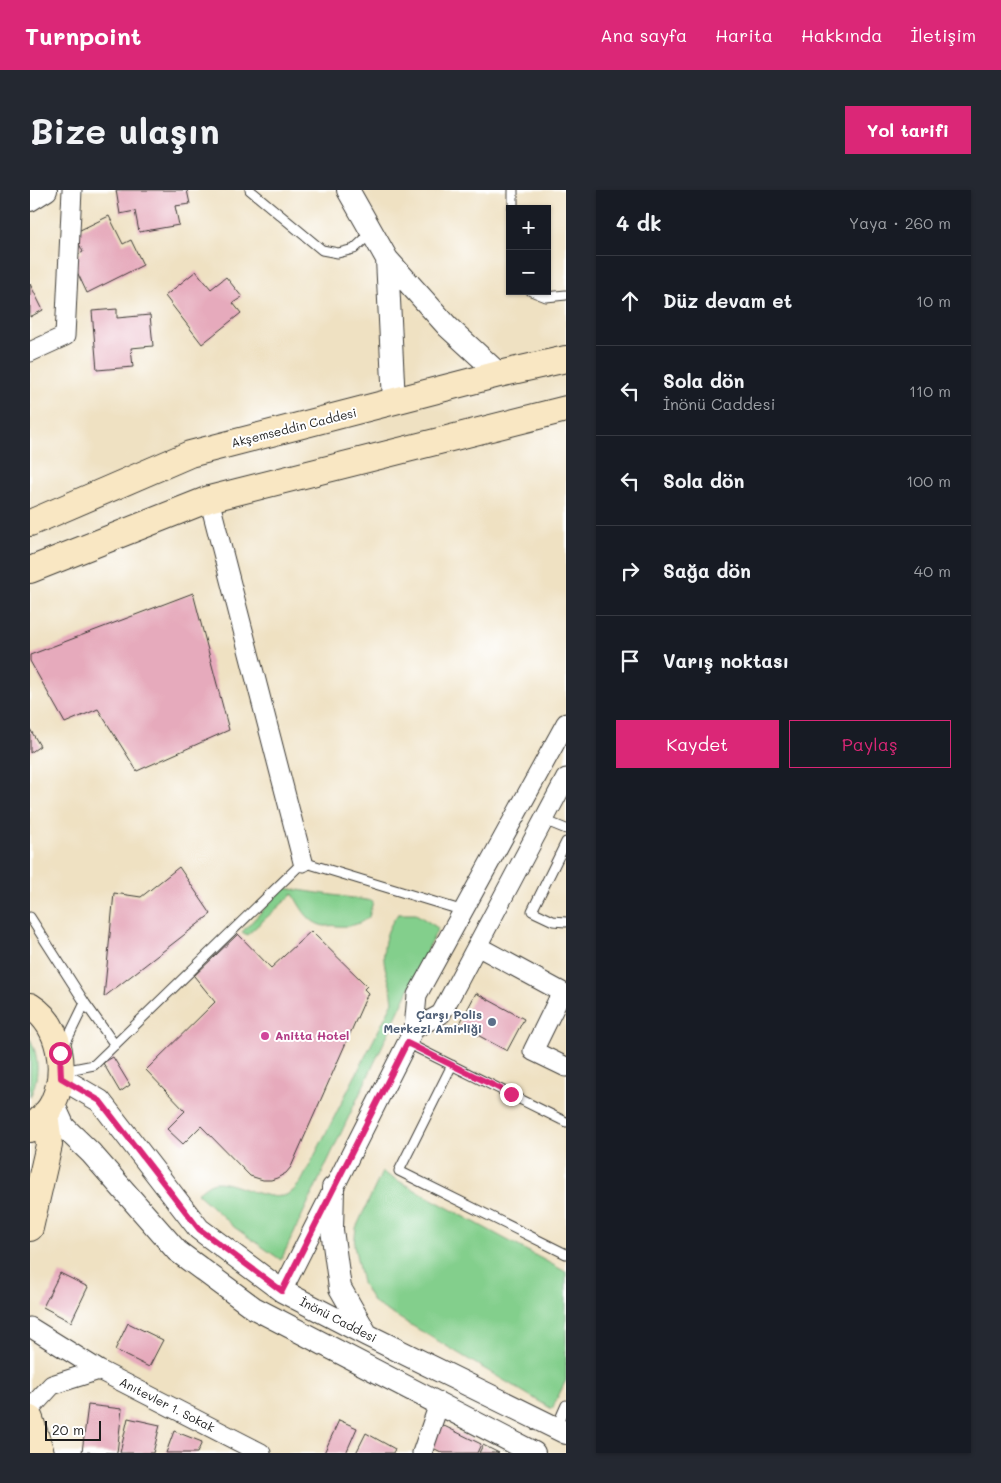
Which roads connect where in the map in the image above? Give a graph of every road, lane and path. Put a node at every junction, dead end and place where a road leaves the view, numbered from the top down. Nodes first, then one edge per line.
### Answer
1 (46, 190) edge
2 (72, 190) edge
3 (250, 190) edge
4 (348, 190) edge
5 (512, 190) edge
6 (30, 200) edge
7 (513, 205) edge
8 (372, 232) junction
9 (387, 259) junction
10 (541, 295) edge
11 (566, 295) edge
12 (30, 352) edge
13 (566, 359) edge
14 (499, 374) junction
15 (394, 402) junction
16 (566, 409) edge
17 (209, 499) junction
18 (30, 523) edge
19 (30, 570) edge
20 (566, 723) edge
21 (566, 778) edge
22 (560, 802) edge
23 (544, 820) junction
24 (566, 830) edge
25 (566, 842) edge
26 (303, 862) junction
27 (464, 911) junction
28 (30, 917) edge
29 (566, 922) edge
30 (477, 946) junction
31 (85, 1003) junction
32 (32, 1005) edge
33 (410, 1036) junction
34 (115, 1045) junction
35 (452, 1065) junction
36 (566, 1067) edge
37 (60, 1068) junction
38 (43, 1116) edge
39 (566, 1122) edge
40 (333, 1188) junction
41 (30, 1228) edge
42 (566, 1254) edge
43 (282, 1291) junction
44 (30, 1328) edge
45 (367, 1335) junction
46 (99, 1370) junction
47 (439, 1404) junction
48 (566, 1405) edge
49 (30, 1409) edge
50 (30, 1419) edge
51 (561, 1430) edge
52 (41, 1453) edge
53 (261, 1453) edge
54 (422, 1453) edge
55 (534, 1453) edge

1 - 6 street
2 - 12 street
3 - 8 lane
4 - 8 street
5 - 7 lane
8 - 9 street
9 - 14 street
9 - 15 street
10 - 11 lane
13 - 14 main road, Akşemseddin Caddesi
14 - 15 main road, Akşemseddin Caddesi
15 - 18 main road, Akşemseddin Caddesi
16 - 17 main road
17 - 19 main road
17 - 26 street
20 - 27 street
21 - 22 street
22 - 23 street
23 - 24 lane
23 - 30 street
25 - 29 lane
26 - 27 lane
26 - 34 lane
27 - 33 street
28 - 31 lane
30 - 33 street
30 - 36 street
31 - 34 lane
31 - 37 lane
32 - 37 main road
33 - 35 lane
33 - 40 street
34 - 37 lane
35 - 39 lane
35 - 42 lane
37 - 38 main road
37 - 43 street, İnönü Caddesi
38 - 41 main road
38 - 47 street
40 - 43 street
40 - 45 street
43 - 45 street, İnönü Caddesi
44 - 46 street, Anıtevler 1. Sokak
45 - 51 street, İnönü Caddesi
46 - 49 street
46 - 53 street, Anıtevler 1. Sokak
47 - 54 street
47 - 55 street
48 - 51 lane
50 - 52 main road

